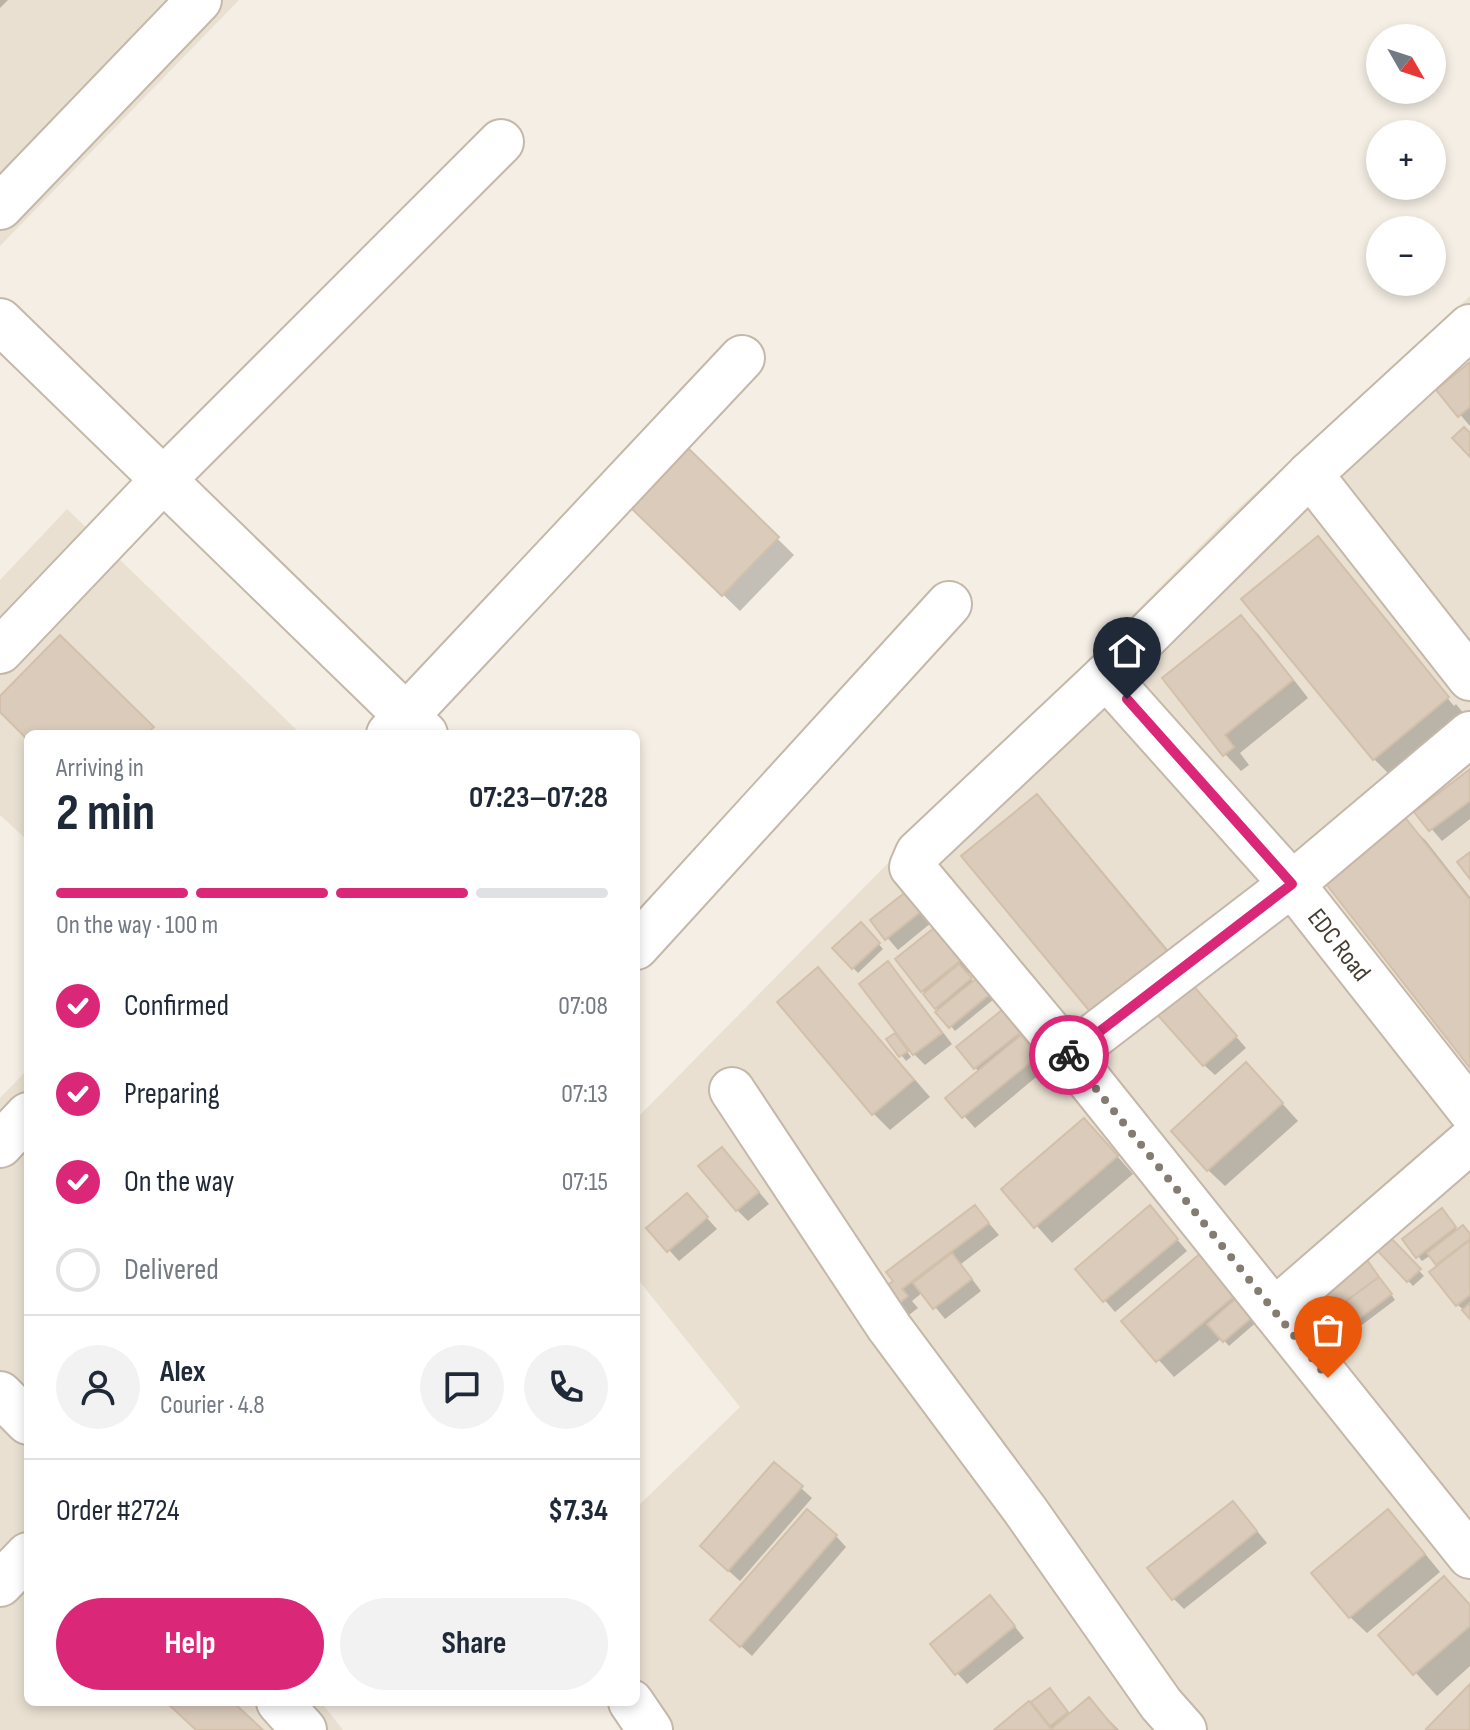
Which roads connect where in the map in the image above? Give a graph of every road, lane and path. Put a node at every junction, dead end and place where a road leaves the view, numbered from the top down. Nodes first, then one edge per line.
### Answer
1 (199, 0) edge
2 (501, 142) dead end
3 (0, 207) edge
4 (0, 321) edge
5 (1470, 327) edge
6 (742, 358) dead end
7 (1310, 474) junction
8 (163, 480) junction
9 (949, 604) dead end
10 (0, 651) edge
11 (1106, 676) junction
12 (1470, 678) edge
13 (407, 728) edge
14 (1470, 734) edge
15 (1292, 884) junction
16 (640, 939) edge
17 (1069, 1055) junction
18 (732, 1090) dead end
19 (1470, 1110) edge
20 (24, 1119) edge
21 (1470, 1141) edge
22 (0, 1145) edge
23 (1274, 1311) junction
24 (0, 1394) edge
25 (24, 1418) edge
26 (1465, 1538) edge
27 (24, 1559) edge
28 (0, 1584) edge
29 (283, 1706) edge
30 (634, 1706) edge
31 (304, 1730) edge
32 (650, 1730) edge
33 (1184, 1730) edge

1 - 3 street
2 - 8 street
4 - 8 street
5 - 7 street
6 - 13 street
7 - 11 street
7 - 12 street
8 - 10 street
8 - 13 street
9 - 16 street
11 - 15 street, EDC Road
11 - 17 street
14 - 15 street
15 - 17 street
15 - 19 street, EDC Road
17 - 23 street
18 - 33 street
20 - 22 street
21 - 23 street
23 - 26 street
24 - 25 street
27 - 28 street
29 - 31 street
30 - 32 street

